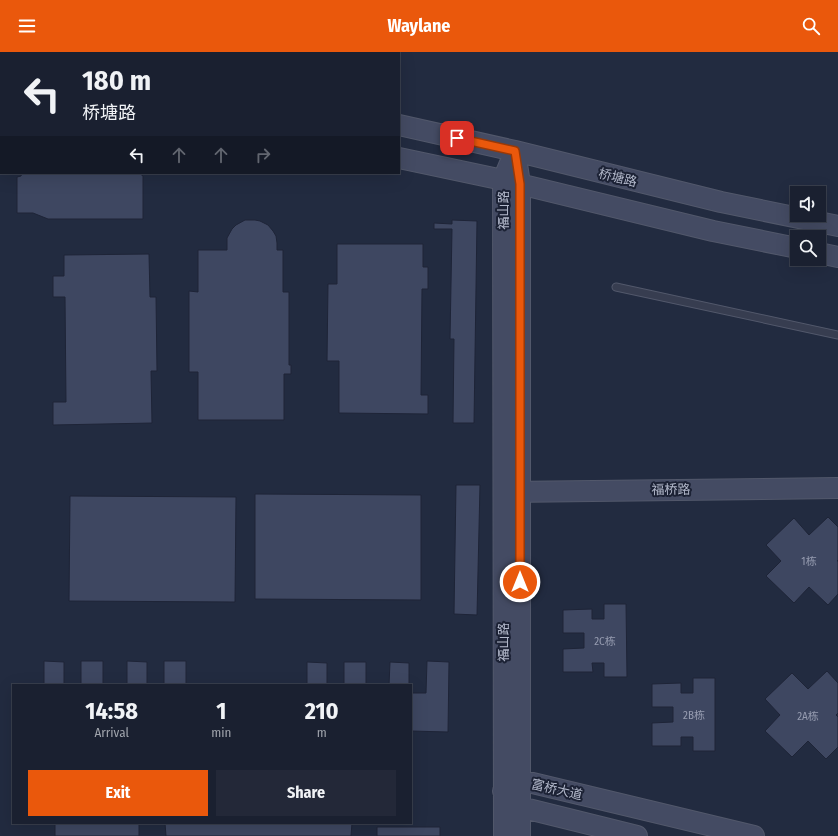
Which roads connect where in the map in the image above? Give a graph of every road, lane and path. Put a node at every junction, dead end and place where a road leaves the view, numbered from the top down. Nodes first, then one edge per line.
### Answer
1 (400, 125) edge
2 (515, 151) junction
3 (400, 158) edge
4 (511, 182) junction
5 (838, 226) edge
6 (790, 247) edge
7 (826, 254) edge
8 (838, 257) edge
9 (616, 287) dead end
10 (838, 335) edge
11 (838, 488) edge
12 (512, 491) junction
13 (520, 780) junction
14 (504, 791) junction
15 (520, 807) junction
16 (504, 836) edge
17 (520, 836) edge
18 (637, 836) edge
19 (754, 836) edge

1 - 2 street, 桥塘路
2 - 4 street, 福山路
2 - 5 street, 桥塘路
3 - 4 street
4 - 6 street
4 - 12 street, 福山路
7 - 8 street
9 - 10 lane
11 - 12 street, 福桥路
12 - 13 street, 福山路
12 - 14 street, 福山路
13 - 14 street, 富桥大道
13 - 15 street, 福山路
13 - 19 street, 富桥大道
14 - 15 street, 富桥大道
14 - 16 street, 福山路
15 - 17 street, 福山路
15 - 18 street, 富桥大道

